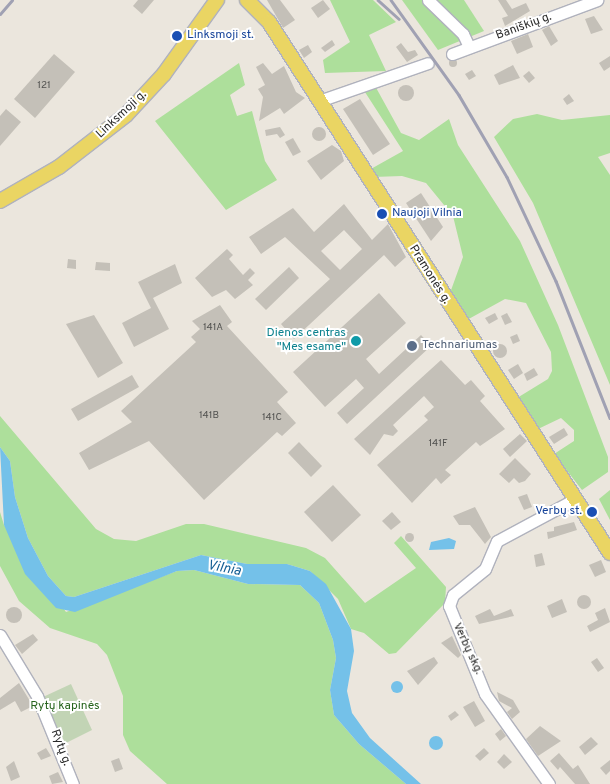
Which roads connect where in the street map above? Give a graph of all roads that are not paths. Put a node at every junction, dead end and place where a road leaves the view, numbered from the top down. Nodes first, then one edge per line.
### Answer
1 (216, 0) edge
2 (247, 0) edge
3 (428, 0) edge
4 (597, 0) edge
5 (469, 47) junction
6 (452, 54) dead end
7 (428, 63) dead end
8 (319, 101) junction
9 (0, 201) edge
10 (575, 499) junction
11 (610, 553) edge
12 (0, 635) edge
13 (73, 784) edge
14 (549, 784) edge

1 - 9 main road, Linksmoji g.
2 - 8 main road, Pramonės g.
3 - 5 street
4 - 5 street, Baniškių g.
5 - 6 street, Baniškių g.
7 - 8 street
8 - 10 main road, Pramonės g.
10 - 11 main road, Pramonės g.
10 - 14 street, Verbų skg.
12 - 13 street, Rytų g.

